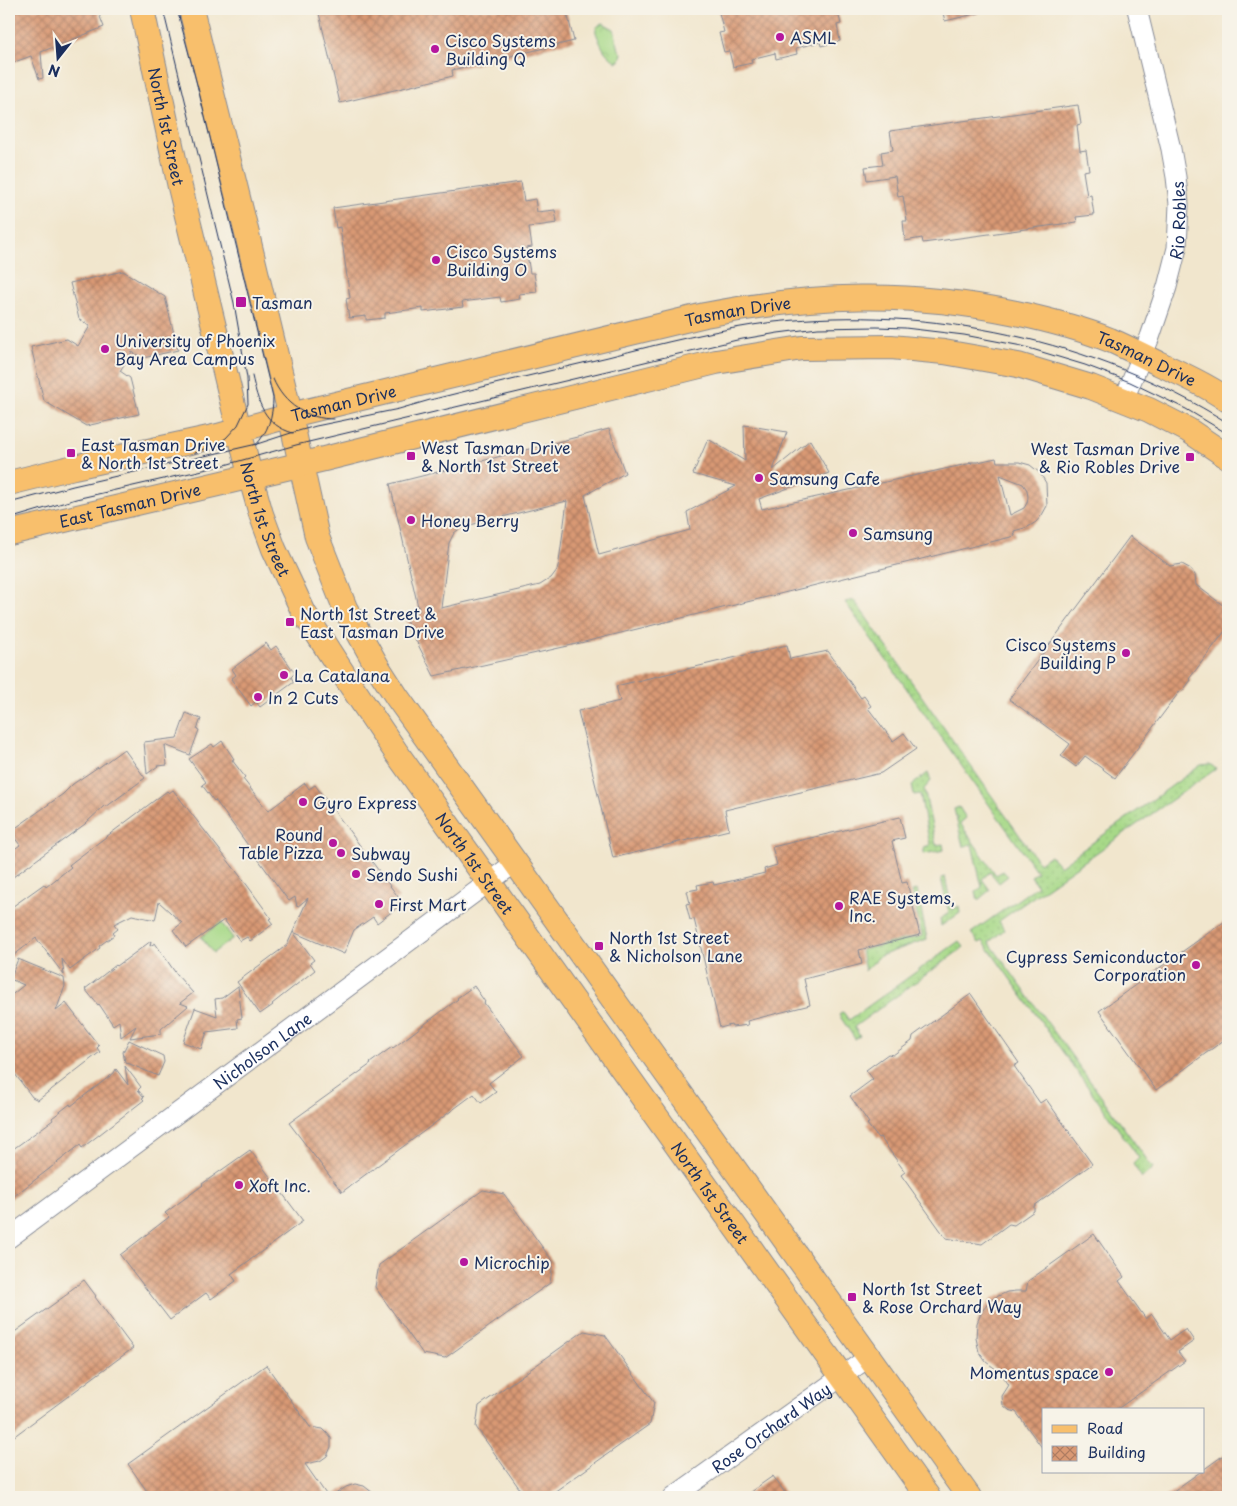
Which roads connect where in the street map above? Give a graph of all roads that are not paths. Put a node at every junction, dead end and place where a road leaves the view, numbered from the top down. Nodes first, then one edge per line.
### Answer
1 (142, 9) edge
2 (191, 9) edge
3 (1137, 9) edge
4 (1142, 355) junction
5 (1124, 399) junction
6 (1228, 400) edge
7 (290, 416) junction
8 (239, 430) junction
9 (1228, 457) edge
10 (301, 464) junction
11 (250, 476) junction
12 (9, 483) edge
13 (9, 533) edge
14 (516, 862) junction
15 (489, 882) junction
16 (9, 1238) edge
17 (869, 1357) junction
18 (842, 1377) junction
19 (674, 1497) edge
20 (928, 1497) edge
21 (969, 1497) edge

1 - 8 main road, North 1st Street
2 - 7 main road, North 1st Street
3 - 4 street, Rio Robles
4 - 5 street, Rio Robles
4 - 6 main road, Tasman Drive
4 - 7 main road, Tasman Drive
5 - 9 main road
5 - 10 main road
7 - 8 main road, Tasman Drive
7 - 10 main road, North 1st Street
8 - 11 main road, North 1st Street
8 - 12 main road
10 - 11 main road
10 - 14 main road, North 1st Street
11 - 13 main road, East Tasman Drive
11 - 15 main road, North 1st Street
14 - 15 street, Nicholson Lane
14 - 17 main road, North 1st Street
15 - 16 street, Nicholson Lane
15 - 18 main road, North 1st Street
17 - 18 street, Rose Orchard Way
17 - 21 main road, North 1st Street
18 - 19 street, Rose Orchard Way
18 - 20 main road, North 1st Street

